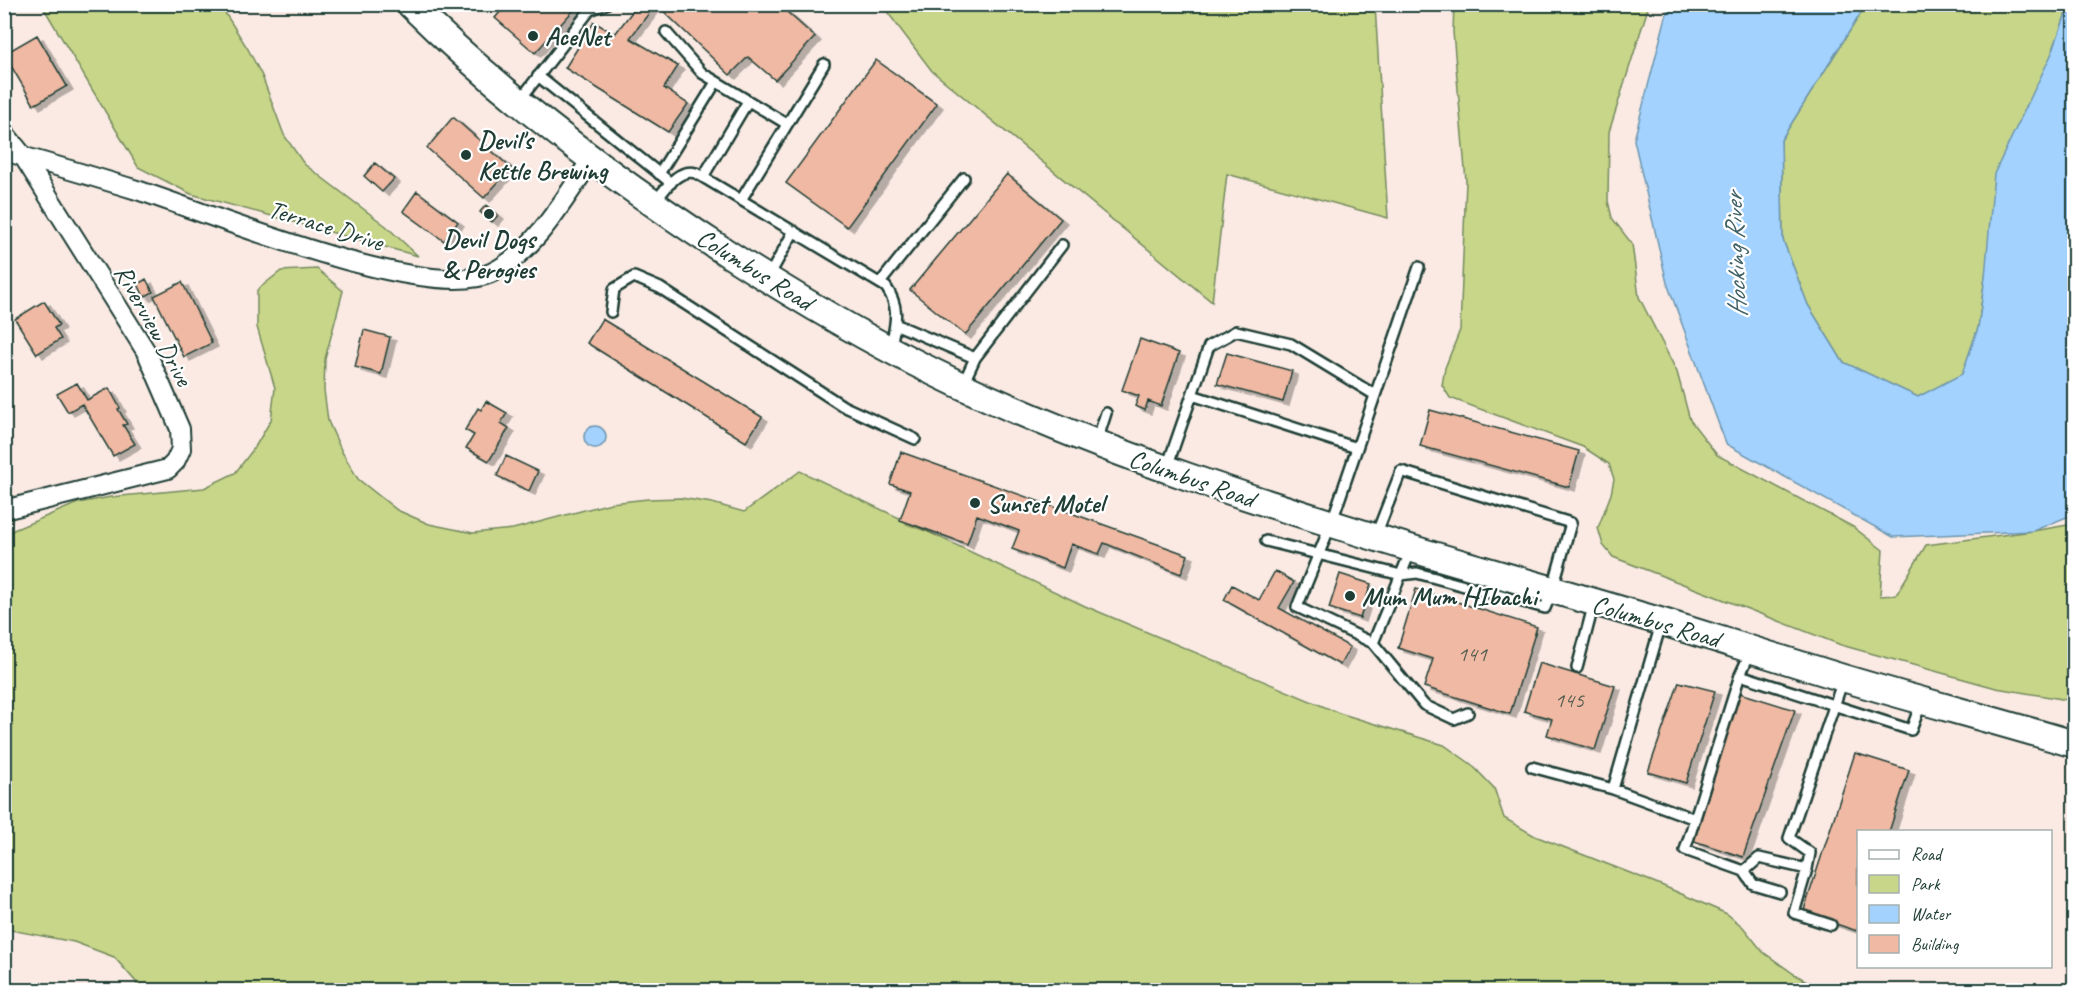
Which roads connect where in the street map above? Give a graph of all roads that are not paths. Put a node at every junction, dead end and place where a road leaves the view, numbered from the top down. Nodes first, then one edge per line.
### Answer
1 (410, 4) edge
2 (606, 4) edge
3 (666, 32) dead end
4 (824, 64) dead end
5 (538, 76) junction
6 (716, 81) junction
7 (748, 100) junction
8 (519, 101) junction
9 (787, 124) junction
10 (4, 130) edge
11 (4, 151) edge
12 (23, 156) junction
13 (591, 160) junction
14 (659, 174) junction
15 (704, 177) junction
16 (963, 178) dead end
17 (671, 183) junction
18 (741, 200) junction
19 (653, 204) junction
20 (794, 231) junction
21 (1062, 245) dead end
22 (1419, 267) dead end
23 (767, 279) junction
24 (879, 283) junction
25 (611, 312) dead end
26 (895, 324) junction
27 (891, 350) junction
28 (975, 358) junction
29 (963, 386) junction
30 (1192, 395) junction
31 (1375, 395) junction
32 (1106, 413) dead end
33 (915, 439) dead end
34 (1096, 444) junction
35 (1357, 448) junction
36 (1167, 470) junction
37 (4, 510) edge
38 (1331, 524) junction
39 (1375, 537) junction
40 (1266, 541) dead end
41 (1412, 548) junction
42 (1319, 554) junction
43 (1401, 575) junction
44 (1552, 591) junction
45 (1594, 603) junction
46 (1662, 622) junction
47 (1373, 643) junction
48 (1752, 649) junction
49 (1577, 668) dead end
50 (1740, 675) junction
51 (1844, 678) junction
52 (1922, 701) junction
53 (1835, 705) junction
54 (1468, 713) dead end
55 (2074, 744) edge
56 (1532, 767) dead end
57 (1613, 789) junction
58 (1695, 819) junction
59 (1807, 869) junction
60 (1744, 871) junction
61 (1780, 892) dead end
62 (1831, 925) dead end

1 - 8 main road, Columbus Road
2 - 5 lane
3 - 6 lane
4 - 9 lane
5 - 8 lane
5 - 14 lane
6 - 7 lane
6 - 14 lane
7 - 9 lane
7 - 15 lane
8 - 13 main road, Columbus Road
9 - 18 lane
10 - 12 street, Riverview Drive
11 - 12 street, Terrace Drive
12 - 13 street, Terrace Drive
12 - 37 street, Riverview Drive
13 - 19 main road, Columbus Road
14 - 17 lane
15 - 17 lane
15 - 18 lane
16 - 24 lane
17 - 19 lane
18 - 20 lane
19 - 23 main road, Columbus Road
20 - 23 lane
20 - 24 lane
21 - 28 lane
22 - 31 lane
23 - 27 main road, Columbus Road
24 - 26 lane
25 - 33 lane
26 - 27 lane
26 - 28 lane
27 - 29 main road, Columbus Road
28 - 29 lane
29 - 34 main road, Columbus Road
30 - 31 lane
30 - 35 lane
30 - 36 lane
31 - 35 lane
32 - 34 lane
34 - 36 main road, Columbus Road
35 - 38 lane
36 - 38 main road, Columbus Road
38 - 39 main road, Columbus Road
38 - 42 lane
39 - 41 main road, Columbus Road
39 - 44 lane
40 - 42 lane
41 - 43 lane
41 - 44 main road, Columbus Road
42 - 43 lane
42 - 47 lane
43 - 44 lane
43 - 47 lane
44 - 45 main road, Columbus Road
45 - 46 main road, Columbus Road
45 - 49 lane
46 - 48 main road, Columbus Road
46 - 57 lane
47 - 54 lane
48 - 50 lane
48 - 51 main road, Columbus Road
50 - 53 lane
50 - 58 lane
51 - 52 main road, Columbus Road
51 - 53 lane
52 - 53 lane
52 - 55 main road, Columbus Road
53 - 59 lane
56 - 57 lane
57 - 58 lane
58 - 60 lane
59 - 60 lane
59 - 62 lane
60 - 61 lane

